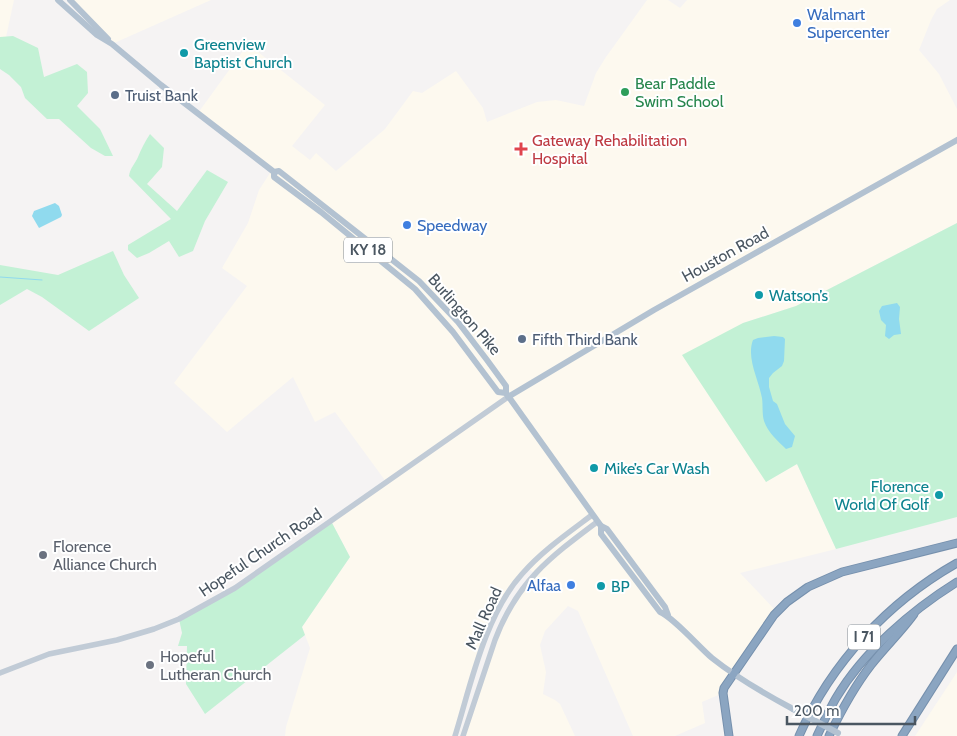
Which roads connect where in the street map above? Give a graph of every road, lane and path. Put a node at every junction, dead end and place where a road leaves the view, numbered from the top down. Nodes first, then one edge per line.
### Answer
1 (58, 0) edge
2 (70, 0) edge
3 (112, 44) junction
4 (957, 140) edge
5 (274, 172) junction
6 (507, 395) junction
7 (592, 515) junction
8 (599, 524) junction
9 (957, 543) edge
10 (957, 563) edge
11 (957, 582) edge
12 (919, 608) junction
13 (957, 649) edge
14 (0, 673) edge
15 (733, 674) junction
16 (841, 734) edge
17 (455, 736) edge
18 (464, 736) edge
19 (729, 736) edge
20 (799, 736) edge
21 (817, 736) edge
22 (829, 736) edge
23 (902, 736) edge

1 - 3 main road, Burlington Pike / KY 18
2 - 3 main road, Burlington Pike / KY 18
3 - 5 main road, Burlington Pike / KY 18
4 - 6 main road, Houston Road
5 - 6 main road, Burlington Pike / KY 18
5 - 6 main road, Burlington Pike / KY 18
6 - 7 main road, Burlington Pike / KY 18
6 - 14 main road, Hopeful Church Road
7 - 8 main road, Burlington Pike / KY 18
7 - 17 main road, Mall Road
8 - 15 main road, Burlington Pike / KY 18
8 - 18 main road, Mall Road
9 - 15 highway
10 - 20 highway, I 71
11 - 12 highway, I 71
12 - 21 highway, I 71
12 - 22 highway
13 - 23 highway
15 - 16 main road, Burlington Pike / KY 18, bridge
15 - 19 highway

